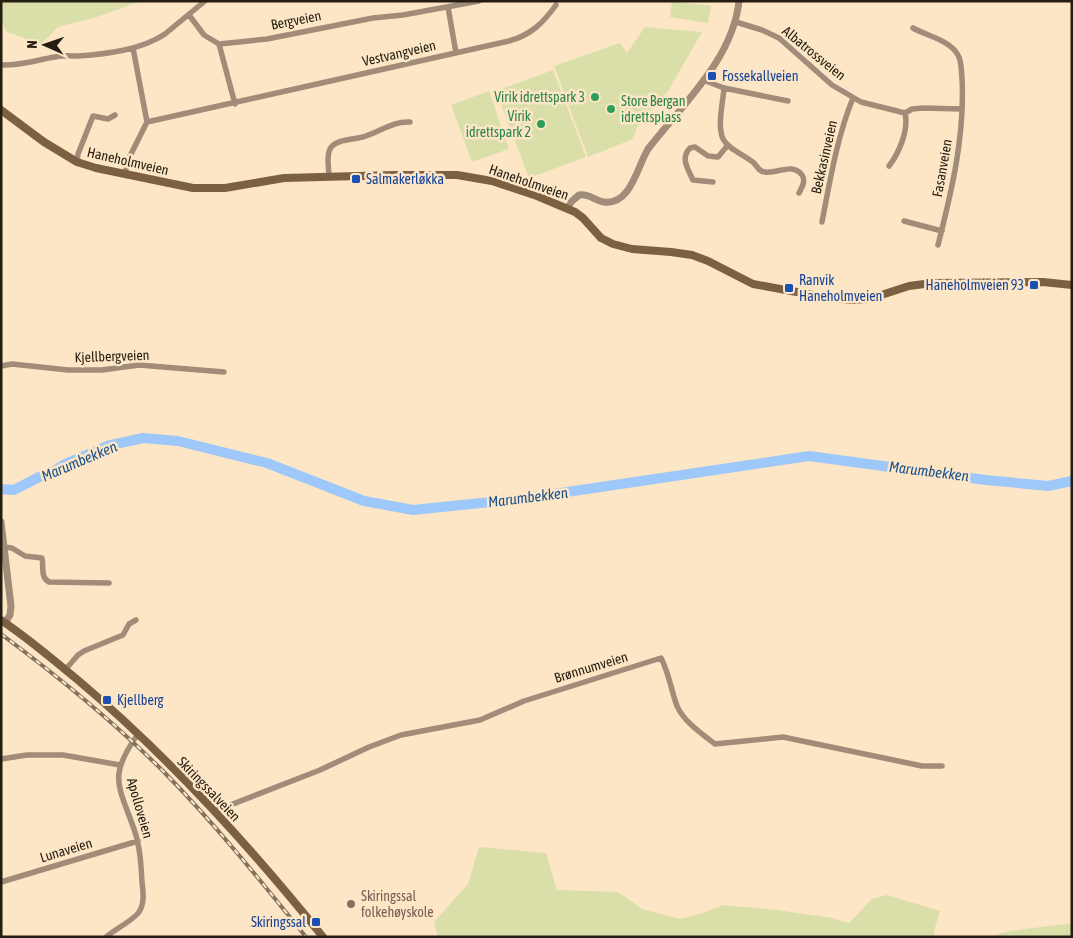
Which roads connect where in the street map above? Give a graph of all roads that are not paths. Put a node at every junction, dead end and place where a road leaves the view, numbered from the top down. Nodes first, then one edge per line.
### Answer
1 (205, 1) edge
2 (478, 1) edge
3 (739, 1) edge
4 (556, 5) dead end
5 (448, 7) junction
6 (189, 15) junction
7 (736, 22) junction
8 (913, 28) dead end
9 (219, 44) junction
10 (133, 48) junction
11 (456, 53) junction
12 (1, 65) edge
13 (703, 80) junction
14 (724, 88) junction
15 (853, 98) junction
16 (788, 102) dead end
17 (235, 104) junction
18 (962, 109) junction
19 (1, 110) edge
20 (905, 112) junction
21 (115, 115) dead end
22 (147, 122) junction
23 (410, 122) dead end
24 (728, 145) junction
25 (77, 162) junction
26 (889, 166) dead end
27 (125, 173) junction
28 (329, 177) junction
29 (713, 182) dead end
30 (798, 193) dead end
31 (568, 208) junction
32 (904, 221) dead end
33 (822, 222) dead end
34 (942, 231) junction
35 (938, 245) dead end
36 (1072, 285) edge
37 (1, 366) edge
38 (224, 372) dead end
39 (1, 522) edge
40 (4, 547) junction
41 (109, 583) dead end
42 (136, 620) dead end
43 (3, 622) edge
44 (66, 670) junction
45 (138, 734) junction
46 (1, 759) edge
47 (120, 765) junction
48 (942, 766) dead end
49 (215, 811) junction
50 (138, 841) junction
51 (1, 882) edge
52 (106, 937) edge
53 (323, 937) edge

1 - 6 street
2 - 5 street, Bergveien
3 - 7 street
4 - 11 street, Vestvangveien
5 - 9 street, Bergveien
5 - 11 street
6 - 9 street
6 - 10 street
7 - 13 street
7 - 15 street, Albatrossveien
8 - 18 street
9 - 17 street
10 - 12 street
10 - 22 street
11 - 17 street, Vestvangveien
13 - 14 street
13 - 31 street
14 - 16 street
14 - 24 street
15 - 20 street, Albatrossveien
15 - 33 street, Bekkasinveien
17 - 22 street, Vestvangveien
18 - 20 street, Albatrossveien
18 - 34 street, Fasanveien
19 - 25 main road, Haneholmveien
20 - 26 street
21 - 25 street, Haneholmveien
22 - 27 street
23 - 28 street
24 - 29 street
24 - 30 street
25 - 27 main road, Haneholmveien
27 - 28 main road, Haneholmveien
28 - 31 main road, Haneholmveien
31 - 36 main road, Haneholmveien
32 - 34 street
34 - 35 street, Fasanveien
37 - 38 street, Kjellbergveien
39 - 40 street
40 - 41 street
40 - 43 street
42 - 44 street
43 - 44 main road, Skiringssalveien
44 - 45 main road, Skiringssalveien
45 - 47 street, Apolloveien
45 - 49 main road, Skiringssalveien
46 - 47 street
47 - 50 street, Apolloveien
48 - 49 street, Brønnumveien
49 - 53 main road, Skiringssalveien
50 - 51 street, Lunaveien
50 - 52 street, Apolloveien

